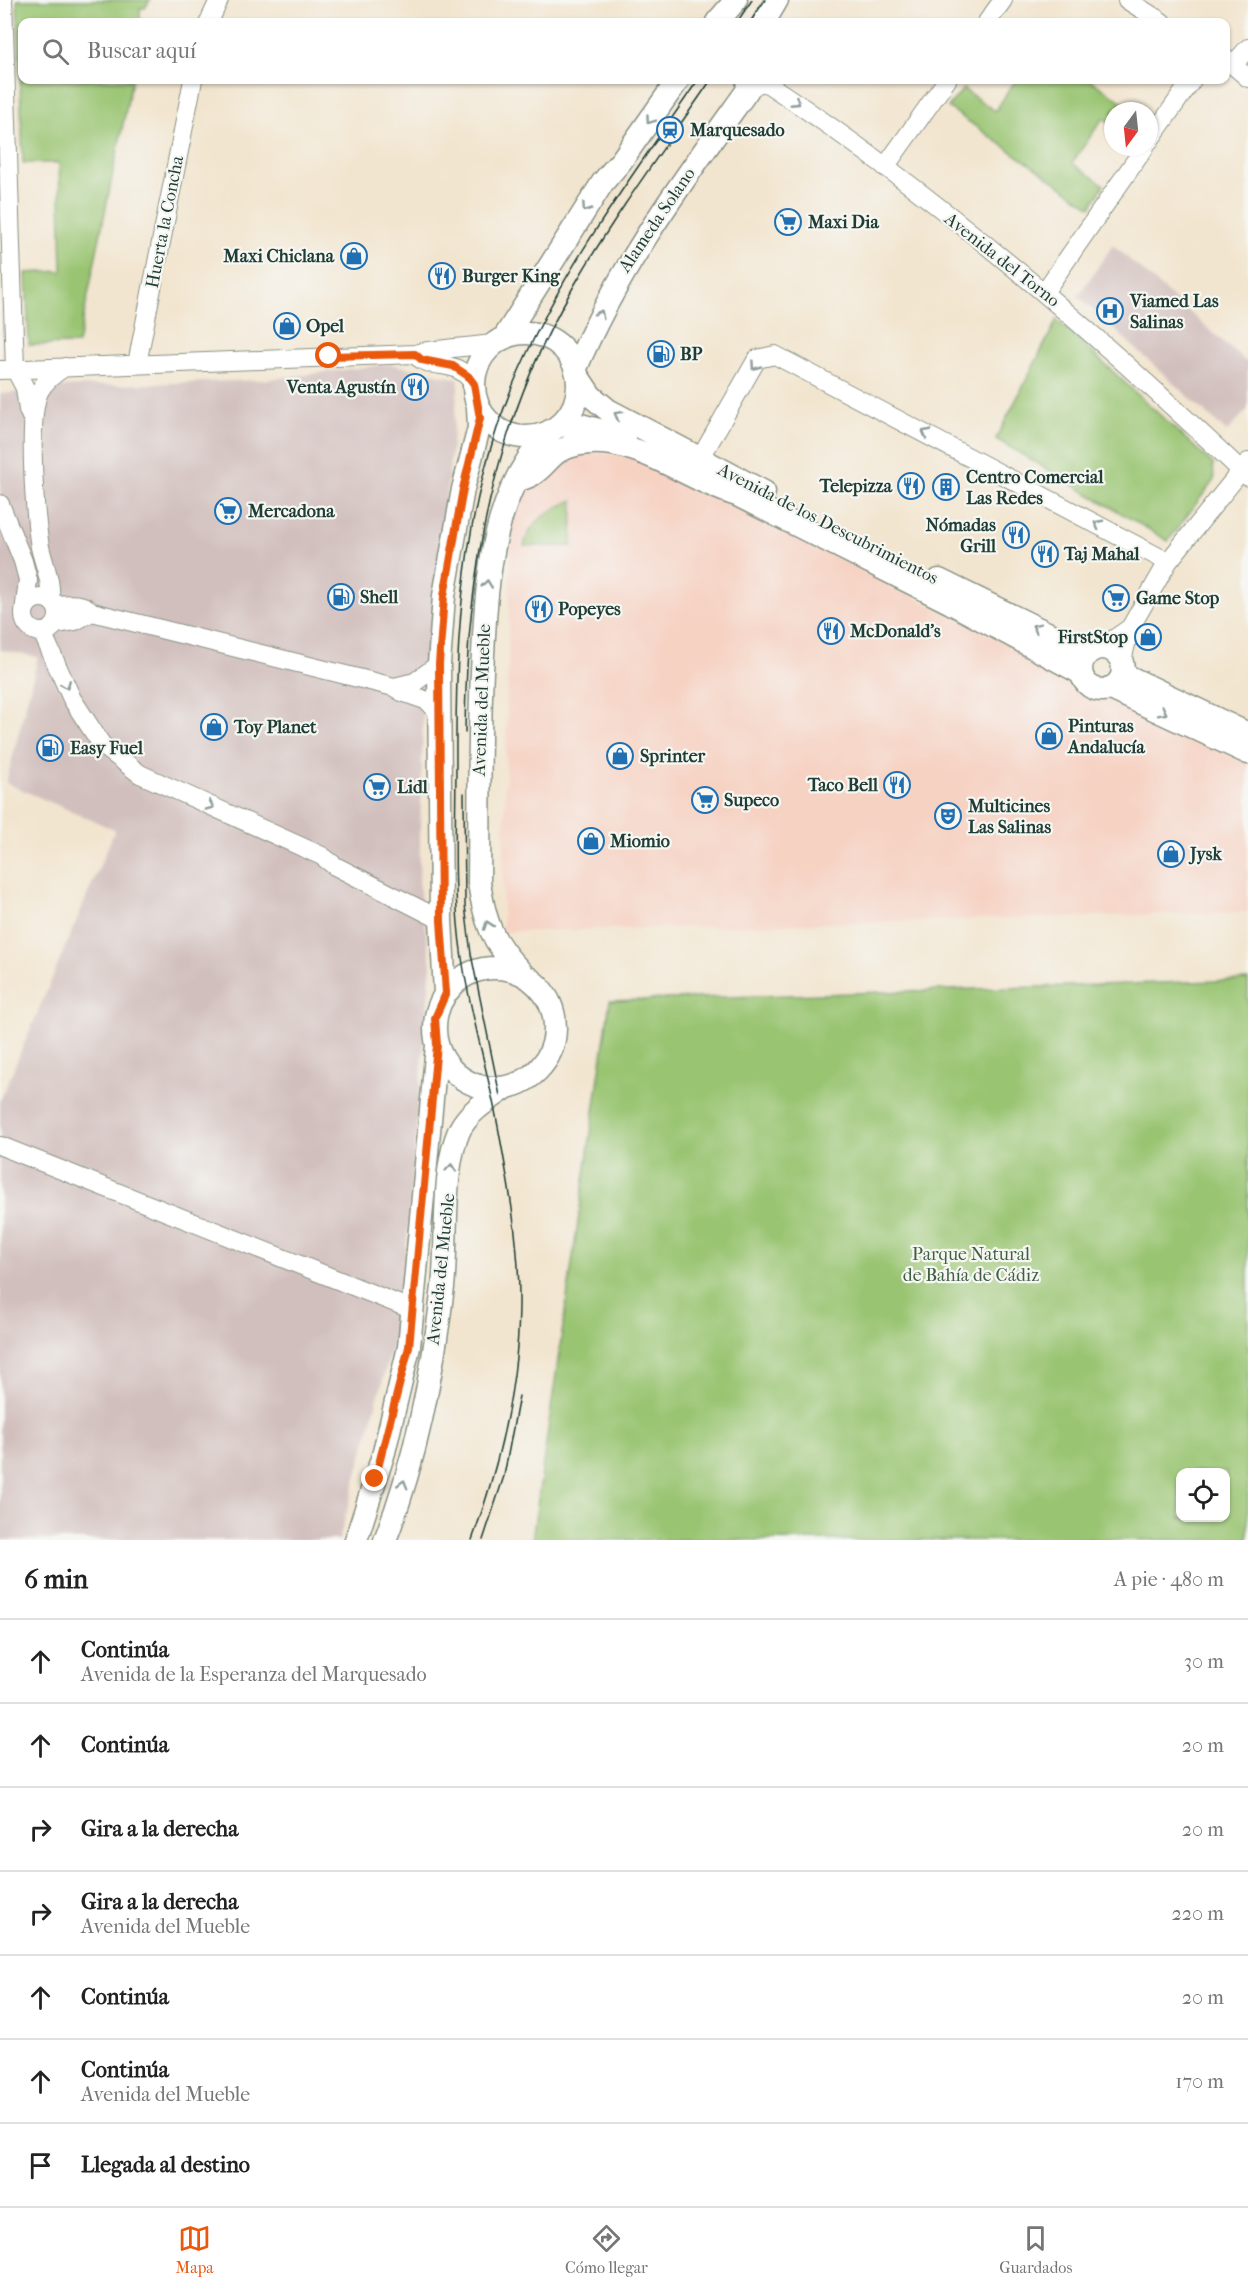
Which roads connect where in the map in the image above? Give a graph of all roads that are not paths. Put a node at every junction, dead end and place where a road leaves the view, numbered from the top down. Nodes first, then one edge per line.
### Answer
1 (3, 0) edge
2 (219, 0) edge
3 (736, 0) edge
4 (777, 0) edge
5 (1003, 0) edge
6 (1127, 0) edge
7 (211, 18) edge
8 (720, 18) edge
9 (766, 18) edge
10 (990, 18) edge
11 (1156, 18) edge
12 (1248, 48) edge
13 (1230, 61) edge
14 (1230, 63) edge
15 (1248, 78) edge
16 (192, 84) edge
17 (675, 84) edge
18 (768, 84) edge
19 (944, 84) edge
20 (1189, 84) edge
21 (747, 86) edge
22 (1158, 128) edge
23 (1138, 156) edge
24 (885, 167) junction
25 (6, 281) edge
26 (1045, 291) junction
27 (499, 341) junction
28 (415, 354) junction
29 (137, 364) junction
30 (66, 367) junction
31 (8, 369) edge
32 (577, 373) junction
33 (474, 384) junction
34 (478, 407) junction
35 (33, 421) junction
36 (555, 429) junction
37 (700, 459) junction
38 (1246, 469) edge
39 (516, 481) junction
40 (737, 495) junction
41 (0, 504) edge
42 (38, 529) junction
43 (1168, 562) junction
44 (28, 580) junction
45 (53, 602) junction
46 (24, 612) junction
47 (92, 612) junction
48 (49, 628) junction
49 (1130, 628) junction
50 (1090, 658) junction
51 (439, 664) junction
52 (1118, 674) junction
53 (394, 687) junction
54 (440, 716) junction
55 (1248, 734) edge
56 (1248, 753) edge
57 (441, 921) junction
58 (521, 972) junction
59 (446, 993) junction
60 (437, 1045) junction
61 (507, 1087) junction
62 (1, 1146) edge
63 (413, 1310) junction
64 (357, 1540) edge
65 (385, 1540) edge

1 - 25 street
2 - 7 street
3 - 8 main road
4 - 9 main road
5 - 10 street
6 - 11 street
12 - 13 street
14 - 15 street
16 - 29 street, Huerta la Concha
17 -> 27 main road
18 -> 24 street, Avenida del Torno
19 - 24 street
20 - 22 street
32 -> 21 main road, Alameda Solano
23 - 26 street
24 - 26 street, Avenida del Torno
25 - 31 street
26 - 38 street, Avenida del Torno
27 - 28 street
27 - 32 main road
27 - 33 main road
28 - 29 street
28 - 33 street
29 - 30 street
30 - 31 street
30 - 35 street
31 - 35 street
32 - 36 main road
37 -> 32 main road, Avenida de los Descubrimientos
33 - 34 main road
34 - 36 main road
34 - 51 main road
35 - 42 street
36 - 39 main road, Avenida del Mueble
36 - 40 main road, Avenida de los Descubrimientos
43 -> 37 street
50 -> 37 main road, Avenida de los Descubrimientos
38 - 43 street
39 - 40 main road, Avenida de los Descubrimientos
58 -> 39 main road, Avenida del Mueble
40 - 50 main road, Avenida de los Descubrimientos
41 - 44 street
42 - 44 street
42 - 45 street
43 - 49 street
44 - 46 street
45 - 46 street
45 - 47 street
45 - 48 street
46 - 48 street
47 - 48 street
47 - 53 street
48 -> 57 street
49 - 50 street
49 - 52 street
50 - 52 main road
50 - 52 main road
51 - 53 street
51 - 54 main road
52 - 55 main road
52 -> 56 main road
53 - 54 street
54 - 57 main road
57 - 59 main road
58 - 59 main road
58 - 61 main road
59 - 60 main road
60 - 61 main road
60 - 63 main road, Avenida del Mueble
65 -> 61 main road, Avenida del Mueble
62 - 63 street
63 - 64 main road, Avenida del Mueble

